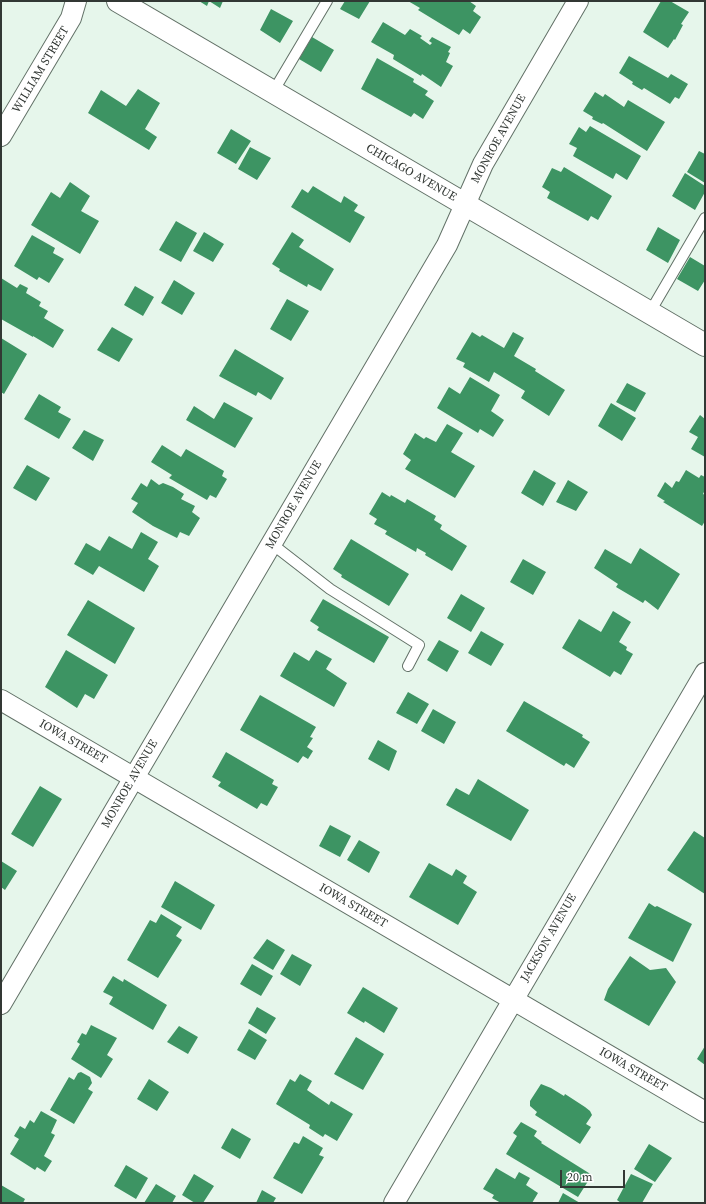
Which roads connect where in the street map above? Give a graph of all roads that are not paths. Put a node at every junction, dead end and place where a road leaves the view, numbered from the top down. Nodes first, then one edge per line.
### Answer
1 (76, 1) edge
2 (118, 1) edge
3 (327, 1) edge
4 (578, 1) edge
5 (273, 92) junction
6 (1, 136) edge
7 (465, 204) junction
8 (705, 218) edge
9 (650, 312) junction
10 (705, 345) edge
11 (272, 544) junction
12 (408, 666) dead end
13 (705, 673) edge
14 (1, 700) edge
15 (134, 778) junction
16 (513, 1000) junction
17 (1, 1004) edge
18 (705, 1112) edge
19 (394, 1203) edge

1 - 6 street, WILLIAM STREET
2 - 5 main road, CHICAGO AVENUE
3 - 5 lane
4 - 7 street, MONROE AVENUE
5 - 7 main road, CHICAGO AVENUE
7 - 9 main road, CHICAGO AVENUE
7 - 11 street, MONROE AVENUE
8 - 9 lane
9 - 10 main road, CHICAGO AVENUE
11 - 12 lane
11 - 15 street, MONROE AVENUE
13 - 16 street, JACKSON AVENUE
14 - 15 street, IOWA STREET
15 - 16 street, IOWA STREET
15 - 17 street, MONROE AVENUE
16 - 18 street, IOWA STREET
16 - 19 street, JACKSON AVENUE

